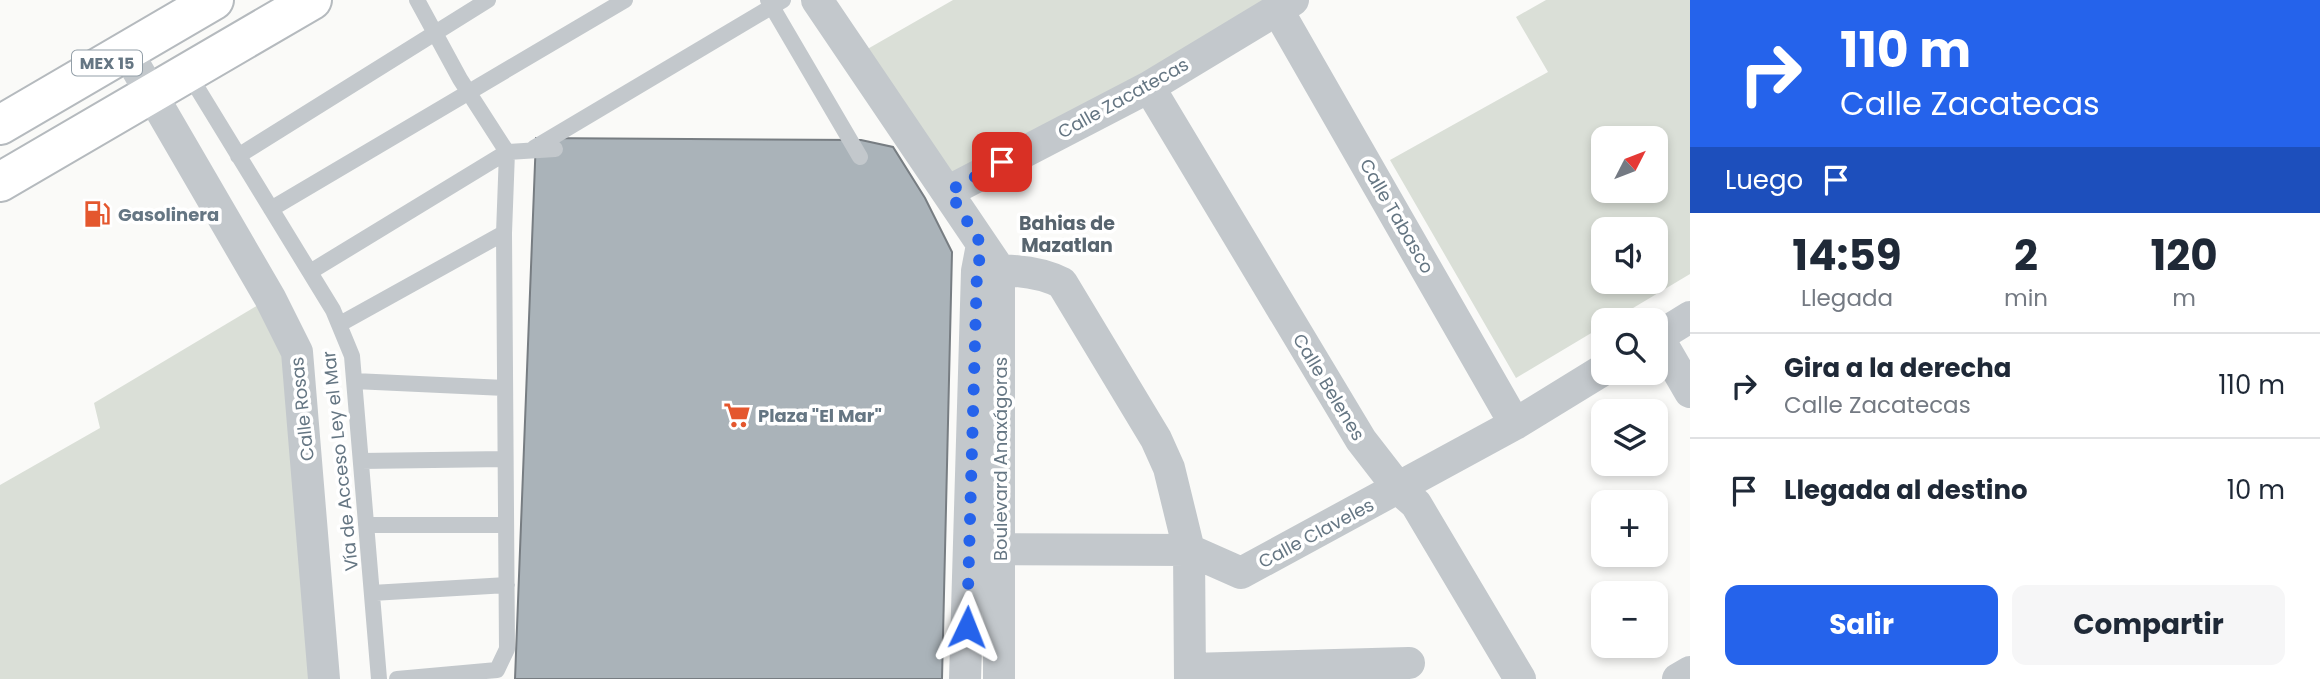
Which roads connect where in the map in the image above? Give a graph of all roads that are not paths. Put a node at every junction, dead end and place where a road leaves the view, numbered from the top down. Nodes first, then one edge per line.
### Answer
1 (312, 0) edge
2 (417, 0) edge
3 (488, 0) edge
4 (625, 0) edge
5 (817, 0) edge
6 (774, 2) edge
7 (1285, 5) edge
8 (191, 6) edge
9 (435, 33) junction
10 (127, 52) junction
11 (188, 73) junction
12 (1149, 87) junction
13 (469, 92) junction
14 (152, 93) junction
15 (0, 125) edge
16 (574, 148) edge
17 (532, 149) junction
18 (507, 152) junction
19 (239, 156) junction
20 (861, 159) edge
21 (0, 182) edge
22 (949, 191) junction
23 (271, 209) junction
24 (504, 233) junction
25 (986, 262) junction
26 (310, 272) junction
27 (1690, 317) edge
28 (340, 324) junction
29 (1668, 330) edge
30 (1668, 355) edge
31 (1591, 377) edge
32 (354, 381) junction
33 (505, 388) junction
34 (1690, 392) edge
35 (1515, 424) junction
36 (505, 459) junction
37 (361, 461) junction
38 (1399, 489) junction
39 (366, 525) junction
40 (506, 525) junction
41 (970, 549) junction
42 (1001, 549) junction
43 (1189, 550) junction
44 (507, 585) junction
45 (372, 593) junction
46 (1409, 663) dead end
47 (1690, 672) edge
48 (1190, 674) edge
49 (324, 679) edge
50 (379, 679) edge
51 (397, 679) edge
52 (965, 679) edge
53 (999, 679) edge
54 (1520, 679) edge
55 (1678, 679) edge

1 - 11 main road, MEX 15
2 - 9 lane
3 - 9 lane
4 - 13 lane
5 - 22 street
6 - 17 lane
6 - 20 lane
7 - 12 street, Calle Zacatecas
7 - 35 street, Calle Tabasco
8 - 10 main road, MEX 15
9 - 13 lane
9 - 19 lane
10 - 14 street, Calle Rosas
10 - 15 main road, MEX 15
11 - 14 main road, MEX 15
11 - 19 lane, Vía de Acceso Ley el Mar
12 - 22 street, Calle Zacatecas
12 - 38 street, Calle Belenes
13 - 18 lane
13 - 23 lane
14 - 21 main road, MEX 15
14 - 49 street, Calle Rosas
16 - 17 lane
17 - 18 lane
18 - 24 lane
18 - 26 lane
19 - 23 lane, Vía de Acceso Ley el Mar
22 - 25 street
23 - 26 lane, Vía de Acceso Ley el Mar
24 - 28 lane
24 - 33 lane
25 - 41 street, Boulevard Anaxágoras
25 - 42 street, Boulevard Anaxágoras
25 - 43 street
26 - 28 lane, Vía de Acceso Ley el Mar
27 - 29 street
28 - 32 lane, Vía de Acceso Ley el Mar
30 - 34 street
31 - 35 street, Calle Claveles
32 - 33 lane
32 - 37 lane, Vía de Acceso Ley el Mar
33 - 36 lane
35 - 38 street, Calle Claveles
36 - 37 lane
36 - 40 lane
37 - 39 lane, Vía de Acceso Ley el Mar
38 - 43 street, Calle Claveles
38 - 54 street, Calle Belenes
39 - 40 lane
39 - 45 lane, Vía de Acceso Ley el Mar
40 - 44 lane
41 - 42 street, Calle Claveles
41 - 52 street, Boulevard Anaxágoras
42 - 43 street, Calle Claveles
42 - 53 street, Boulevard Anaxágoras
43 - 48 street
44 - 45 lane
44 - 51 lane
45 - 50 lane, Vía de Acceso Ley el Mar
46 - 48 street
47 - 55 street

